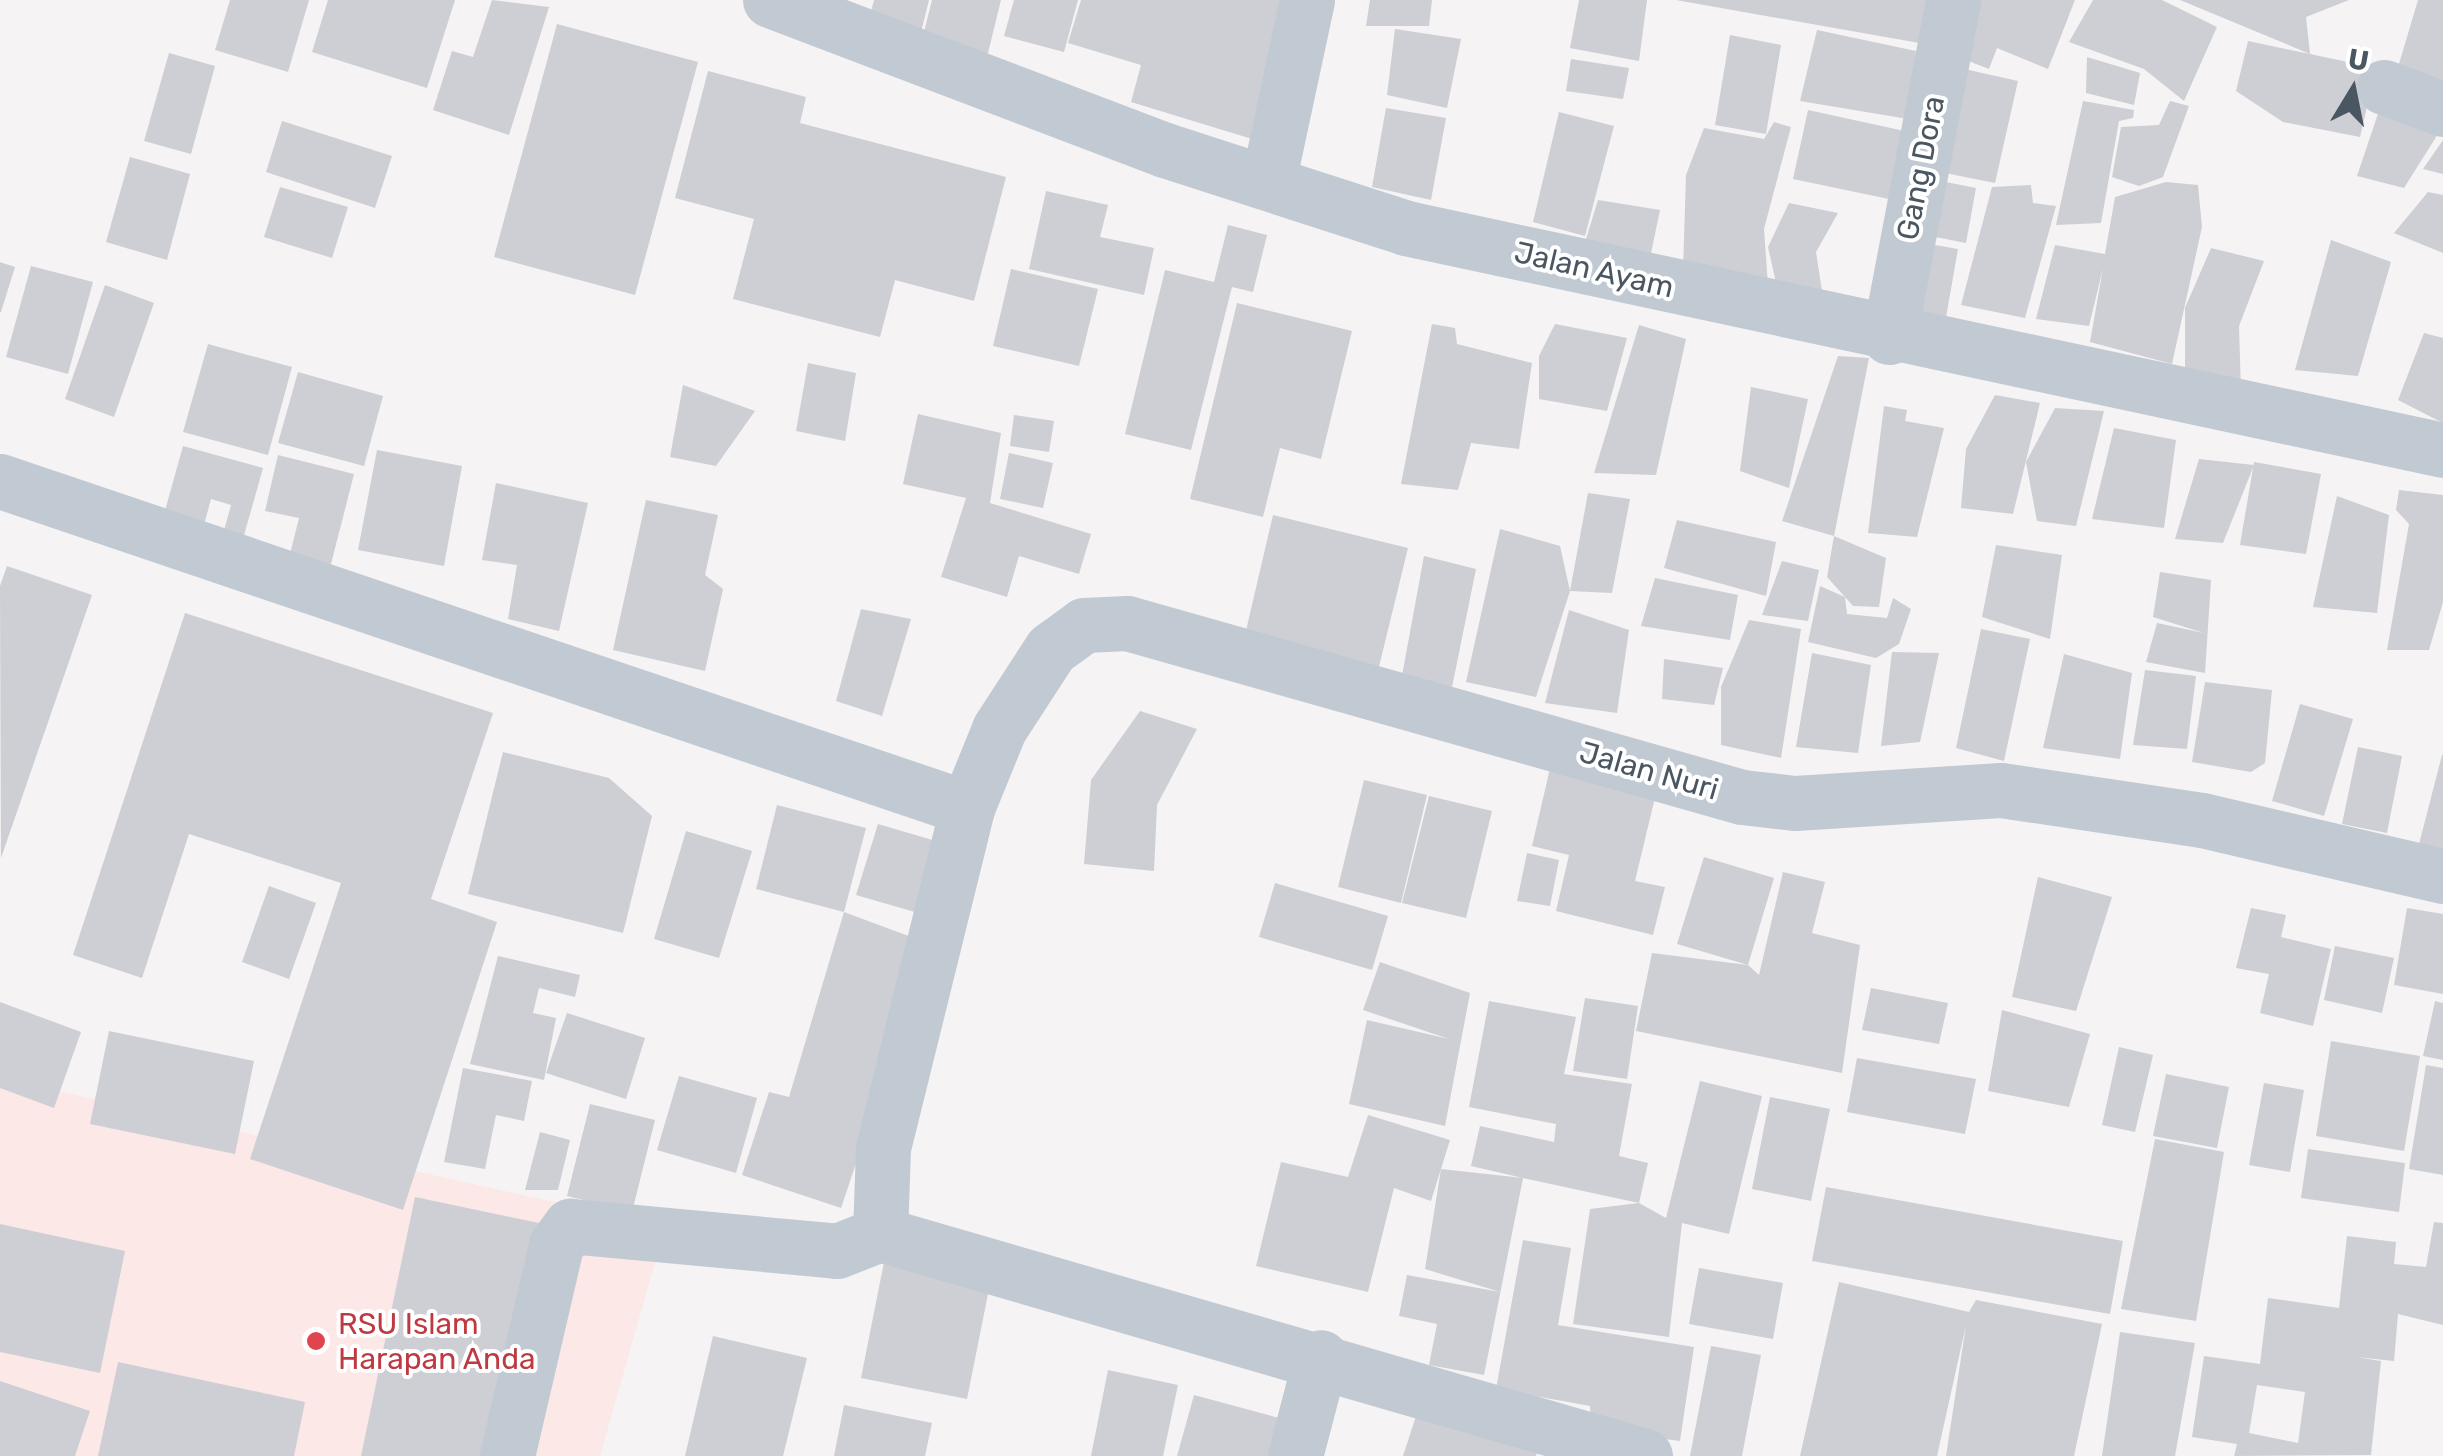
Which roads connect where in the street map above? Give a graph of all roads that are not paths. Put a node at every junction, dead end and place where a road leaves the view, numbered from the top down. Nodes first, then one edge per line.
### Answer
1 (770, 0) edge
2 (1307, 0) edge
3 (1954, 0) edge
4 (2384, 86) dead end
5 (2443, 109) edge
6 (1268, 182) junction
7 (1890, 337) junction
8 (2443, 450) edge
9 (0, 481) edge
10 (967, 808) junction
11 (2443, 876) edge
12 (880, 1234) junction
13 (1320, 1357) junction
14 (506, 1456) edge
15 (1294, 1456) edge
16 (1646, 1456) edge

1 - 6 street, Jalan Ayam
2 - 6 street
3 - 7 street, Gang Dora
4 - 5 street
6 - 7 street, Jalan Ayam
7 - 8 street, Jalan Ayam
9 - 10 street
10 - 11 street, Jalan Nuri
10 - 12 street, Jalan Nuri
12 - 13 street
12 - 14 street
13 - 15 street
13 - 16 street

